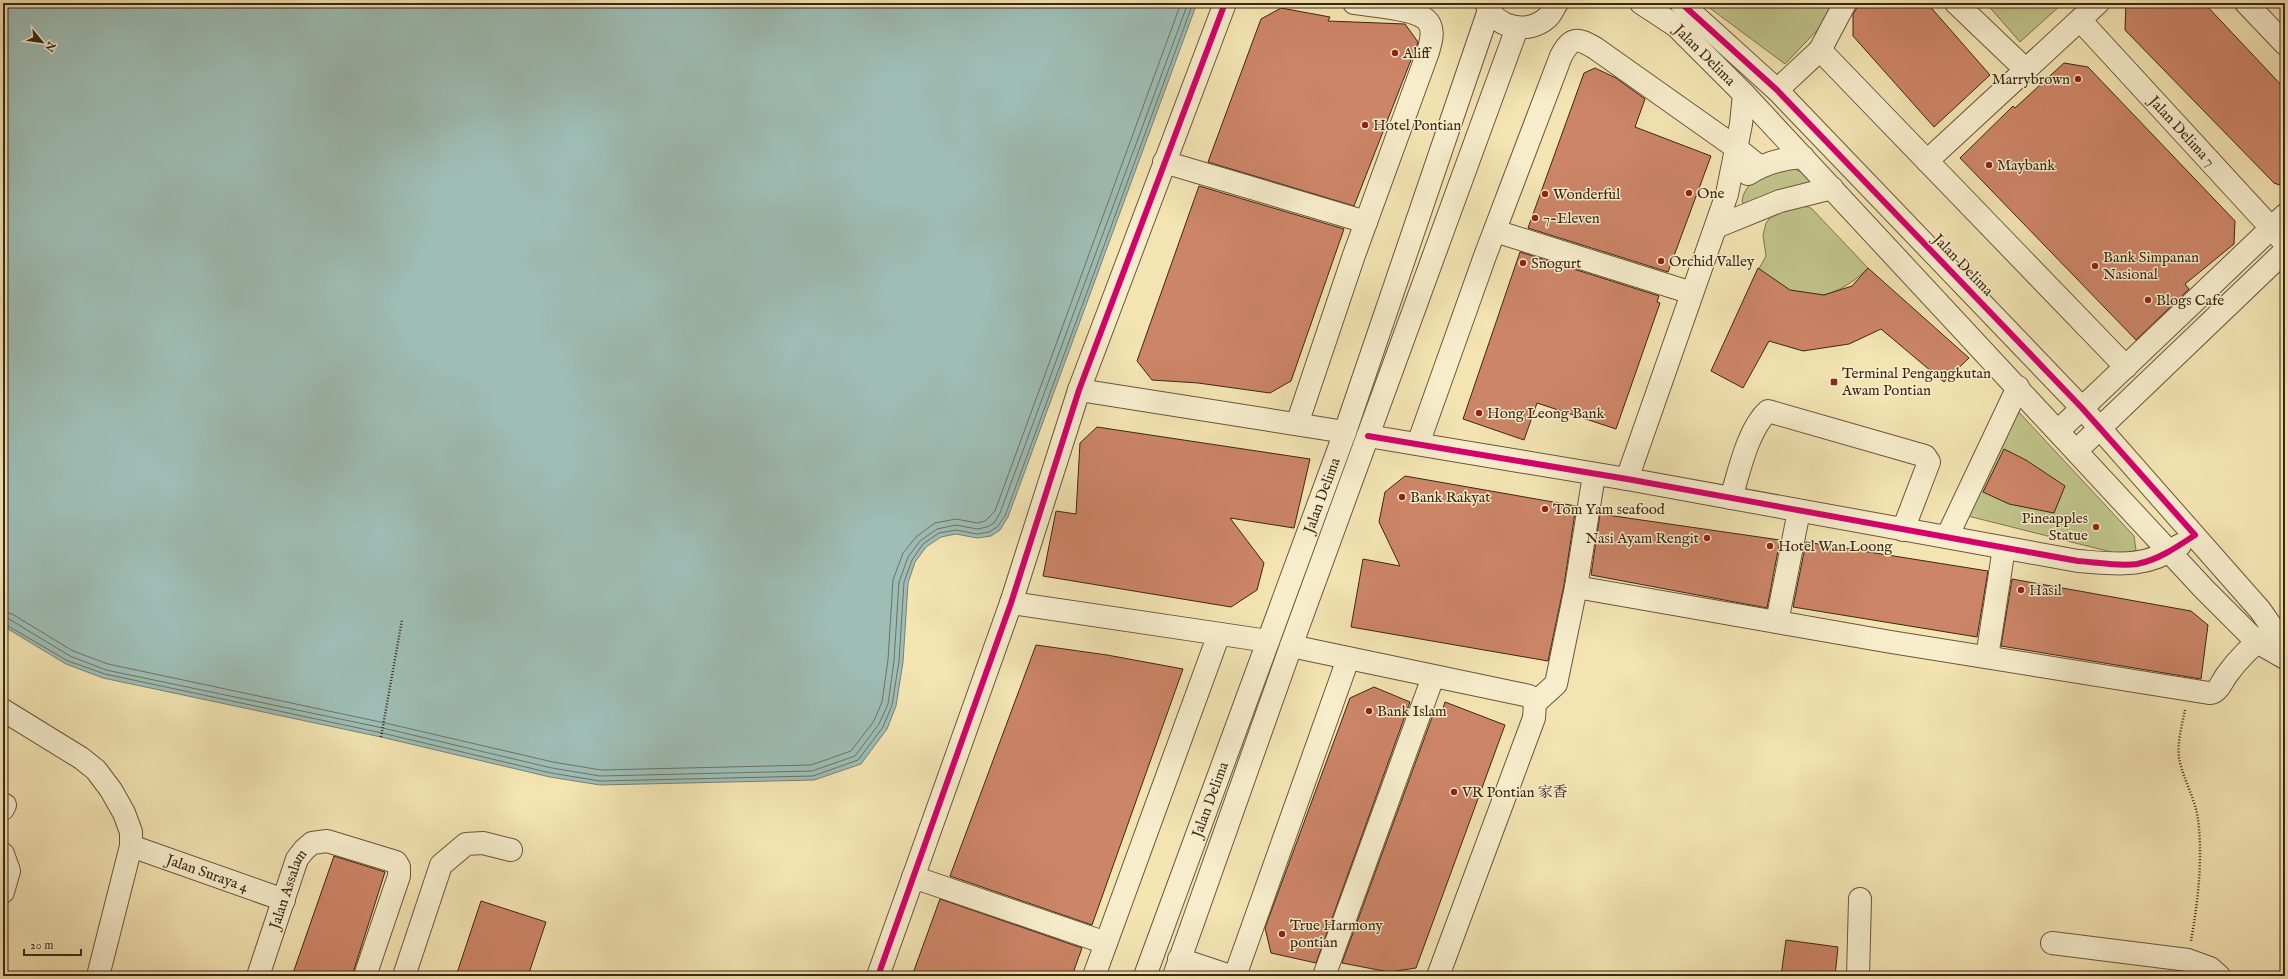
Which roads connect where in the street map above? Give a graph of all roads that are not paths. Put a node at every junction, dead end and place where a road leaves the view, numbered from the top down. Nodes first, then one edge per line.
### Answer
1 (1225, 3) edge
2 (1354, 3) edge
3 (1557, 3) edge
4 (1641, 3) edge
5 (1681, 3) edge
6 (1845, 3) edge
7 (1956, 3) edge
8 (2098, 3) edge
9 (2246, 3) edge
10 (1487, 7) edge
11 (2080, 20) junction
12 (1517, 28) junction
13 (2285, 44) edge
14 (1820, 50) junction
15 (2026, 70) junction
16 (1777, 90) junction
17 (1744, 94) junction
18 (1735, 147) junction
19 (1803, 157) junction
20 (1927, 161) junction
21 (1164, 162) junction
22 (1760, 167) junction
23 (1832, 188) junction
24 (1727, 194) junction
25 (1366, 222) junction
26 (1716, 227) junction
27 (2280, 229) edge
28 (1494, 230) junction
29 (2285, 251) edge
30 (1692, 294) junction
31 (2126, 367) junction
32 (2018, 388) junction
33 (1080, 390) junction
34 (2082, 408) junction
35 (1297, 424) junction
36 (2100, 428) junction
37 (2058, 431) junction
38 (1345, 432) junction
39 (1368, 436) junction
40 (1418, 444) junction
41 (2076, 451) junction
42 (1594, 475) junction
43 (1628, 479) junction
44 (1731, 498) junction
45 (1799, 511) junction
46 (1903, 530) junction
47 (2195, 535) junction
48 (1947, 537) junction
49 (2004, 548) junction
50 (2170, 552) junction
51 (1576, 587) junction
52 (1011, 603) junction
53 (1777, 622) junction
54 (1219, 634) junction
55 (2265, 636) junction
56 (1268, 641) junction
57 (1291, 646) junction
58 (2285, 655) edge
59 (1987, 657) junction
60 (2285, 658) edge
61 (1348, 659) junction
62 (1433, 676) junction
63 (1535, 704) junction
64 (3, 710) edge
65 (131, 846) junction
66 (511, 850) dead end
67 (3, 854) edge
68 (913, 876) junction
69 (3, 892) edge
70 (1860, 899) dead end
71 (284, 900) junction
72 (1106, 943) junction
73 (2052, 943) dead end
74 (1177, 967) edge
75 (98, 976) edge
76 (258, 976) edge
77 (365, 976) edge
78 (404, 976) edge
79 (878, 976) edge
80 (1094, 976) edge
81 (1145, 976) edge
82 (1230, 976) edge
83 (1235, 976) edge
84 (1324, 976) edge
85 (1438, 976) edge
86 (1858, 976) edge
87 (2219, 976) edge

1 - 21 street
2 - 25 street
3 - 12 street
4 - 17 street, Jalan Delima
5 - 16 street, Jalan Delima
6 - 14 street
7 - 15 street
8 - 11 street
9 - 13 street
10 - 12 street
10 - 38 street, Jalan Delima
11 - 15 street
11 - 27 street, Jalan Delima 7
12 - 39 street, Jalan Delima
14 - 16 street
14 - 20 street
15 - 20 street
16 - 34 street, Jalan Delima
17 - 18 street
17 - 19 street, Jalan Delima
18 - 22 street
18 - 24 street
18 - 28 street
19 - 22 street
19 - 23 street, Jalan Delima
20 - 31 street
21 - 25 street
21 - 33 street
22 - 24 street
23 - 26 street
23 - 32 street, Jalan Delima
24 - 26 street
25 - 35 street
26 - 30 street
27 - 31 street
28 - 30 street
28 - 40 street
29 - 36 street
30 - 43 street
31 - 34 street
32 - 37 street, Jalan Delima
32 - 48 street
33 - 35 street
33 - 52 street
34 - 36 street, Jalan Delima
34 - 37 street
35 - 38 street
36 - 41 street
36 - 47 street, Jalan Delima
37 - 41 street, Jalan Delima
38 - 56 street, Jalan Delima
39 - 40 street
39 - 57 street, Jalan Delima
40 - 42 street
41 - 50 street, Jalan Delima
42 - 43 street
42 - 51 street
43 - 44 street
44 - 45 street
44 - 46 street
45 - 46 street
45 - 53 street
46 - 48 street
47 - 50 street
47 - 55 street, Jalan Delima
48 - 49 street
49 - 50 street
49 - 59 street
50 - 55 street, Jalan Delima
51 - 53 street
51 - 63 street
52 - 54 street
52 - 68 street
53 - 59 street
54 - 56 street
54 - 72 street
55 - 58 street
55 - 59 street
55 - 60 street
56 - 81 street, Jalan Delima
57 - 61 street
57 - 74 street, Jalan Delima
61 - 62 street
61 - 83 street
62 - 63 street
62 - 84 street
63 - 85 street
64 - 65 street
65 - 71 street, Jalan Suraya 4
65 - 75 street
66 - 78 street
67 - 69 street
68 - 72 street
68 - 79 street
70 - 86 street
71 - 76 street, Jalan Assalam
71 - 77 street, Jalan Assalam
72 - 80 street
73 - 87 street
74 - 82 street

